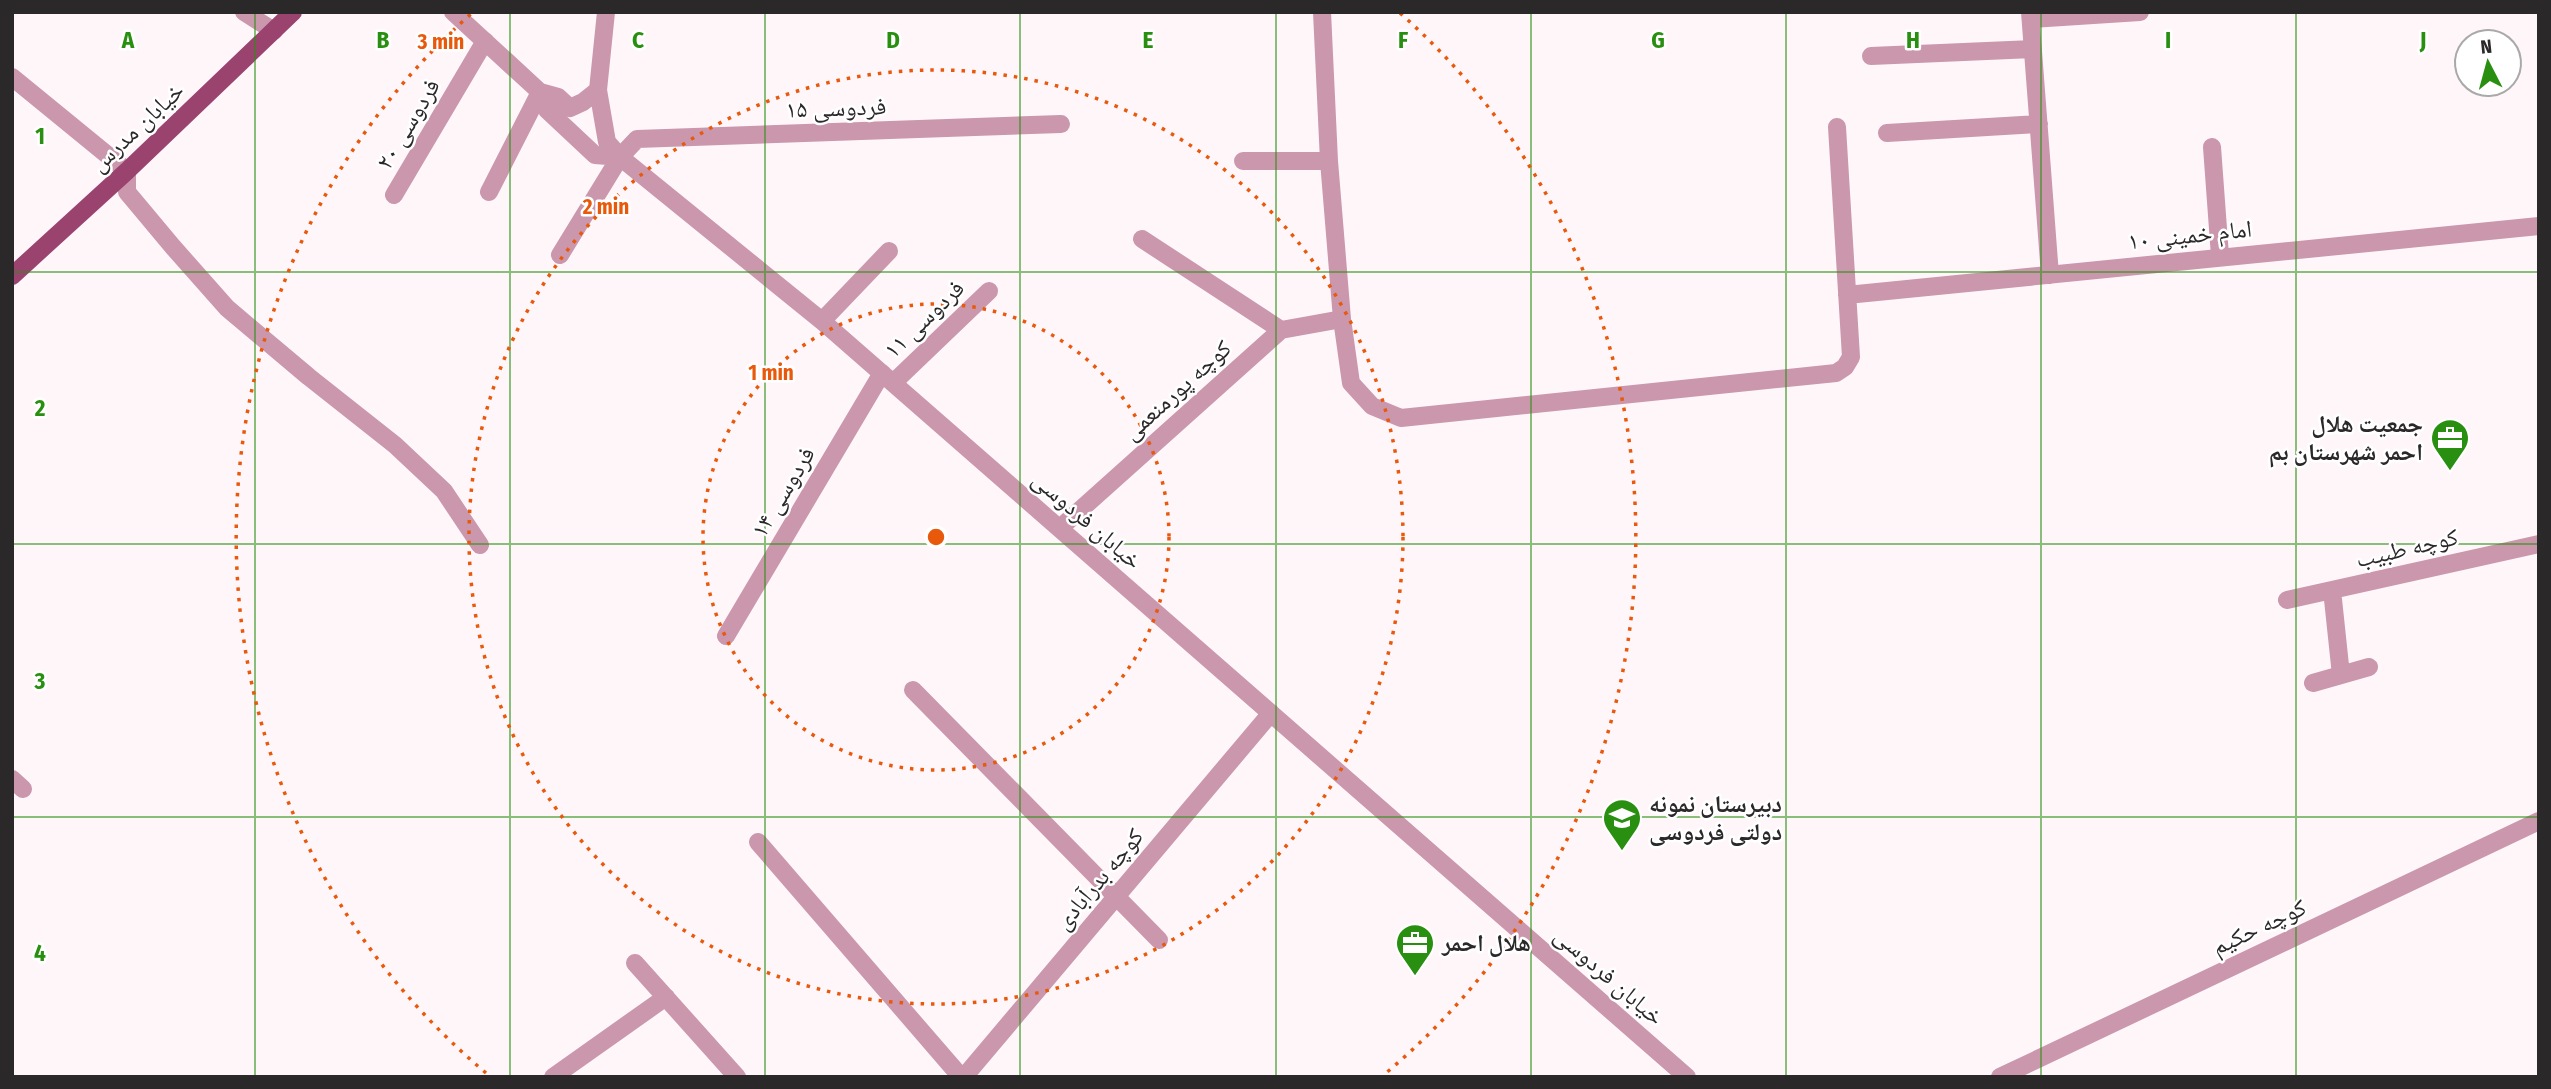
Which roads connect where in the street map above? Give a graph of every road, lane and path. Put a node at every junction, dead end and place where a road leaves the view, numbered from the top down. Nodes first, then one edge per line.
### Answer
1 (244, 12) edge
2 (293, 12) edge
3 (453, 12) edge
4 (606, 12) edge
5 (1322, 12) edge
6 (2140, 12) edge
7 (2030, 16) edge
8 (274, 31) junction
9 (485, 41) junction
10 (2033, 49) junction
11 (1871, 56) dead end
12 (12, 77) edge
13 (598, 90) junction
14 (540, 92) junction
15 (1061, 124) dead end
16 (2039, 124) junction
17 (1837, 127) dead end
18 (1887, 133) dead end
19 (2212, 147) dead end
20 (620, 158) junction
21 (1243, 161) dead end
22 (1329, 161) junction
23 (127, 171) junction
24 (489, 192) dead end
25 (394, 195) dead end
26 (2539, 226) edge
27 (1142, 239) dead end
28 (889, 251) dead end
29 (560, 255) dead end
30 (2220, 256) junction
31 (2050, 275) junction
32 (12, 276) edge
33 (989, 291) dead end
34 (1847, 295) junction
35 (1342, 319) junction
36 (822, 321) junction
37 (1281, 330) junction
38 (887, 378) junction
39 (1060, 528) junction
40 (2539, 544) edge
41 (480, 545) dead end
42 (2332, 590) junction
43 (2287, 600) dead end
44 (726, 636) dead end
45 (2370, 667) dead end
46 (2341, 675) junction
47 (2313, 683) dead end
48 (913, 691) dead end
49 (1271, 713) junction
50 (2539, 821) edge
51 (758, 842) dead end
52 (1116, 897) junction
53 (1159, 940) dead end
54 (635, 963) dead end
55 (666, 997) junction
56 (553, 1077) edge
57 (737, 1077) edge
58 (963, 1077) edge
59 (1687, 1077) edge
60 (2000, 1077) edge

1 - 8 street
2 - 8 main road, خیابان مدرس
3 - 9 street, خیابان فردوسی
4 - 13 street
5 - 22 street
6 - 7 street
7 - 10 street
8 - 23 main road, خیابان مدرس
9 - 14 street, خیابان فردوسی
9 - 25 street, فردوسی ۲۰
10 - 11 street
10 - 16 street
12 - 23 street
13 - 14 street
13 - 20 street
14 - 20 street, خیابان فردوسی
14 - 24 street
15 - 20 street, فردوسی ۱۵
16 - 18 street
16 - 31 street
17 - 34 street
19 - 30 street
20 - 29 street
20 - 36 street, خیابان فردوسی
21 - 22 street
22 - 35 street
23 - 32 main road, خیابان مدرس
23 - 41 street
26 - 30 street, امام خمینی ۱۰
27 - 37 street
28 - 36 street
30 - 31 street, امام خمینی ۱۰
31 - 34 street, امام خمینی ۱۰
33 - 38 street, فردوسی ۱۱
34 - 35 street
35 - 37 street
36 - 38 street, خیابان فردوسی
37 - 39 street, کوچه پورمنعمی
38 - 39 street, خیابان فردوسی
38 - 44 street, فردوسی ۱۴
39 - 49 street, خیابان فردوسی
40 - 42 street, کوچه طبیب
42 - 43 street, کوچه طبیب
42 - 46 street
45 - 46 street
46 - 47 street
48 - 52 street
49 - 52 street, کوچه بدرآبادی
49 - 59 street, خیابان فردوسی
50 - 60 street, کوچه حکیم
51 - 58 street
52 - 53 street
52 - 58 street, کوچه بدرآبادی
54 - 55 street
55 - 56 street
55 - 57 street

